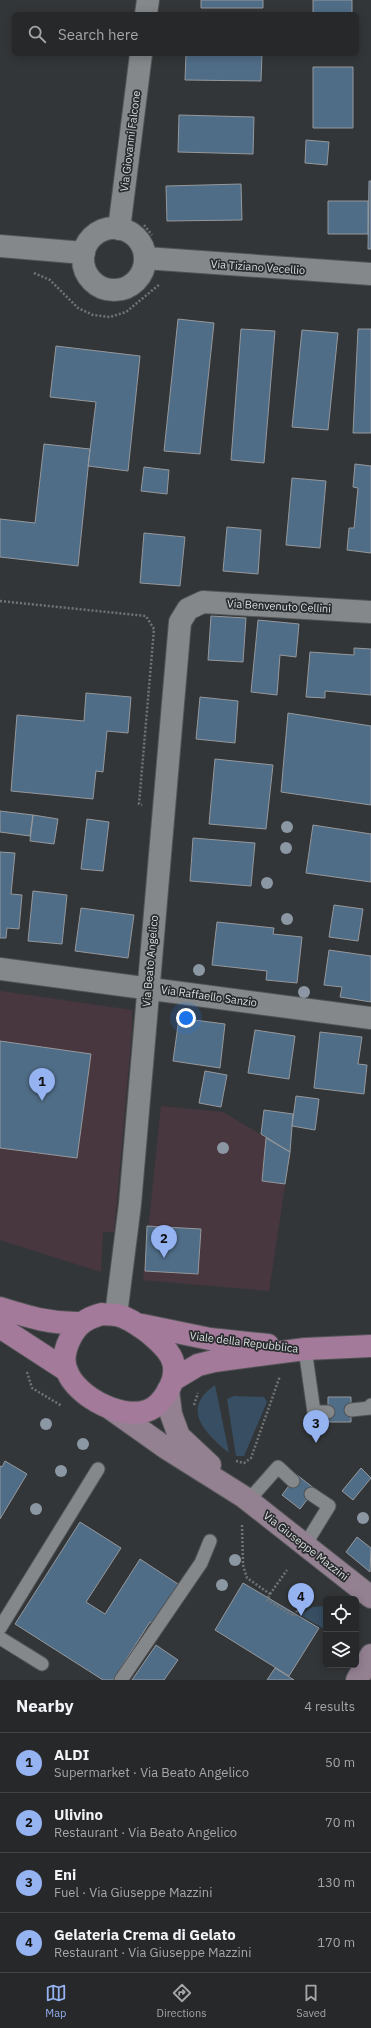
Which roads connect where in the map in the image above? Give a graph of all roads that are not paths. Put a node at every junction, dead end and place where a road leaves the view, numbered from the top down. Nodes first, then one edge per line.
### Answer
1 (148, 0) edge
2 (146, 12) edge
3 (141, 56) edge
4 (119, 229) junction
5 (0, 246) edge
6 (84, 253) junction
7 (145, 258) junction
8 (371, 274) edge
9 (188, 609) joint
10 (371, 612) edge
11 (0, 969) edge
12 (148, 988) junction
13 (371, 1018) edge
14 (0, 1308) edge
15 (116, 1315) junction
16 (81, 1323) junction
17 (137, 1324) junction
18 (0, 1326) edge
19 (371, 1346) edge
20 (305, 1349) junction
21 (66, 1370) junction
22 (171, 1385) junction
23 (371, 1405) edge
24 (110, 1409) junction
25 (351, 1410) dead end
26 (328, 1412) dead end
27 (98, 1469) dead end
28 (293, 1481) dead end
29 (311, 1494) dead end
30 (244, 1498) junction
31 (210, 1541) dead end
32 (305, 1545) junction
33 (371, 1597) edge
34 (0, 1628) edge
35 (0, 1638) edge
36 (371, 1655) edge
37 (42, 1664) dead end
38 (121, 1680) edge
39 (357, 1680) edge

1 - 2 street
3 - 4 street, Via Giovanni Falcone
4 - 6 street
4 - 7 street
5 - 6 street
6 - 7 street
7 - 8 street, Via Tiziano Vecellio
9 - 10 street, Via Benvenuto Cellini
9 - 12 street, Via Beato Angelico
11 - 12 street, Via Raffaello Sanzio
12 - 13 street, Via Raffaello Sanzio
12 - 15 street, Via Beato Angelico
14 - 16 main road
15 - 16 main road
15 - 17 main road
16 - 21 main road
17 - 20 main road, Viale della Repubblica
17 - 22 main road
18 - 21 main road
19 - 20 main road, Viale della Repubblica
20 - 22 main road, Viale della Repubblica
20 - 26 lane
21 - 24 main road
22 - 24 main road
22 - 30 main road, Via Giuseppe Mazzini
23 - 25 lane
24 - 30 main road, Via Giuseppe Mazzini
27 - 34 lane
28 - 30 lane
29 - 32 lane
30 - 32 main road, Via Giuseppe Mazzini
31 - 38 lane
32 - 33 main road, Via Giuseppe Mazzini
35 - 37 lane
36 - 39 main road

